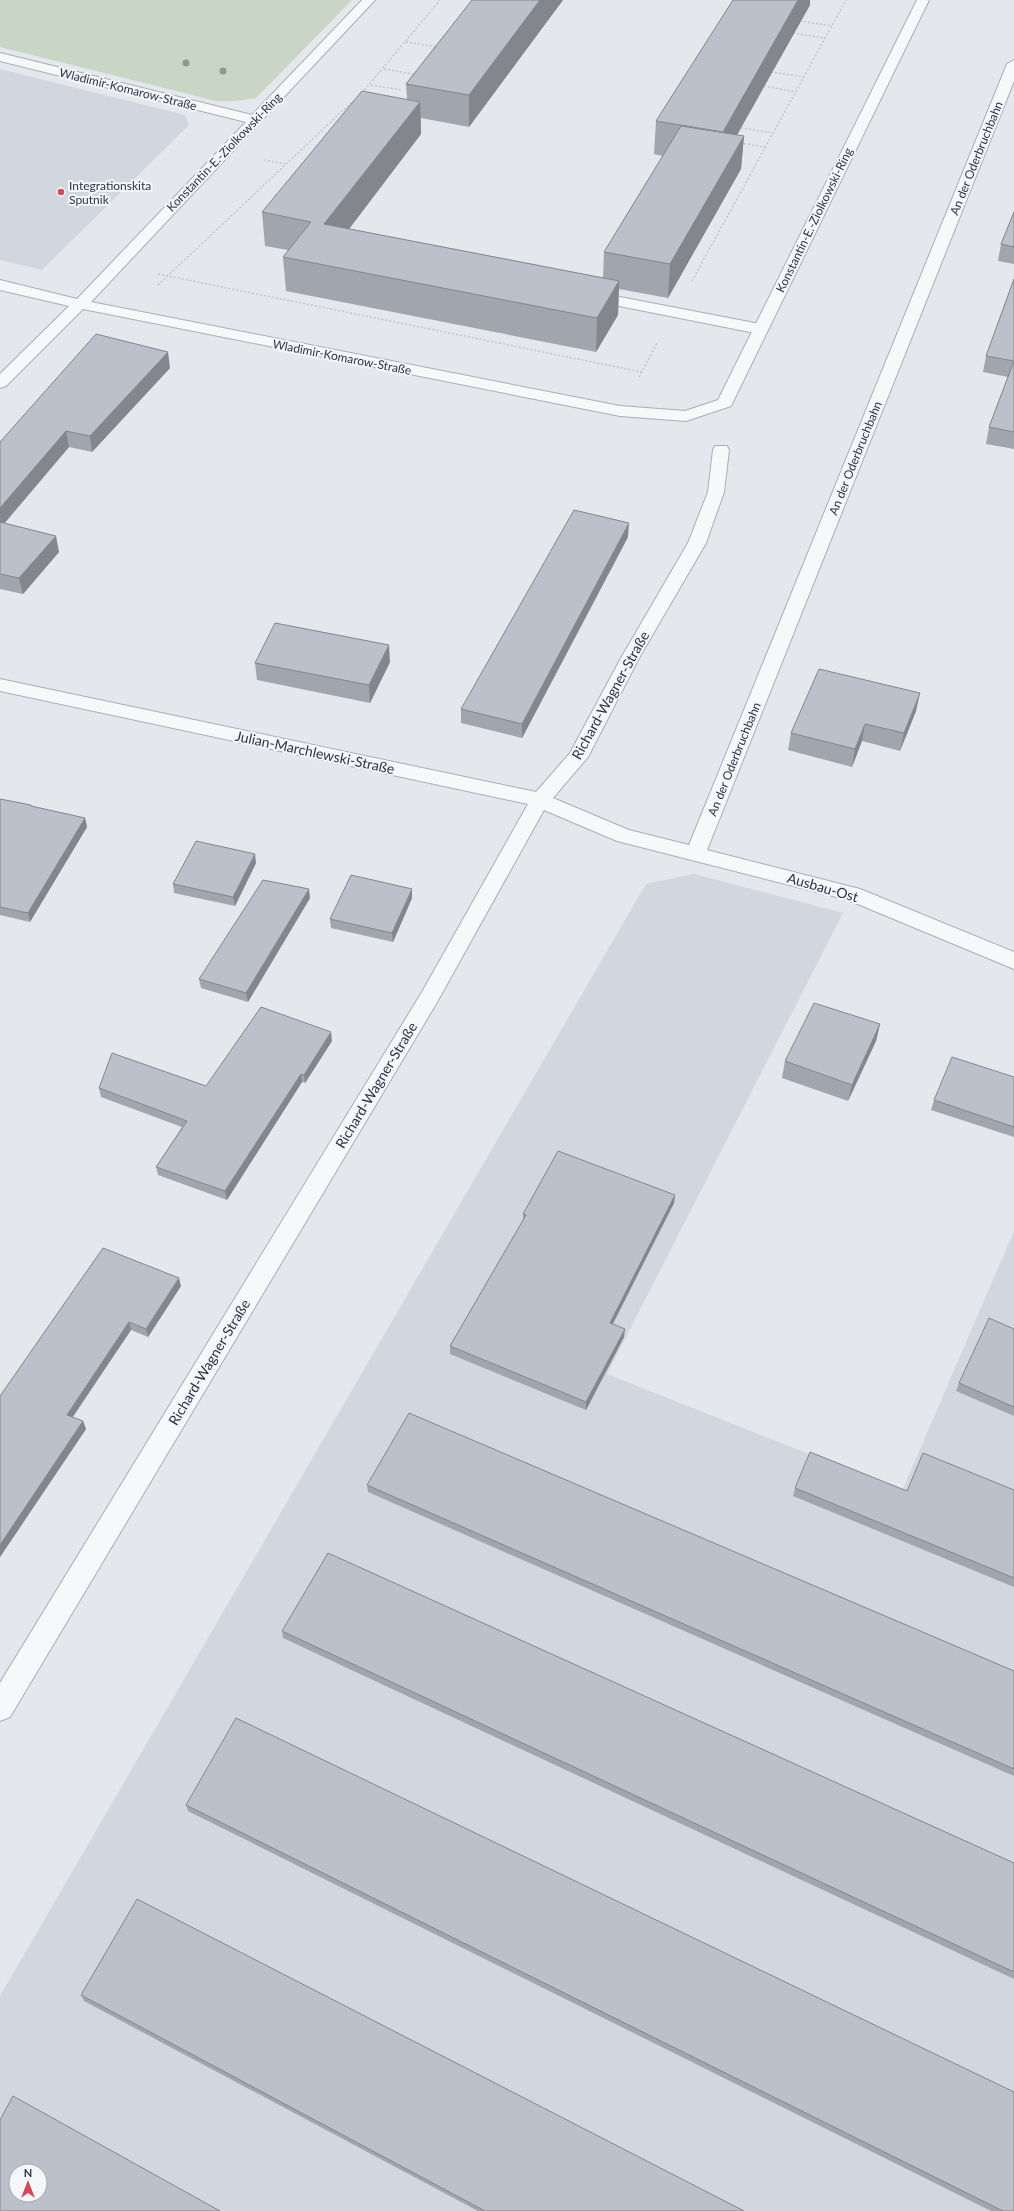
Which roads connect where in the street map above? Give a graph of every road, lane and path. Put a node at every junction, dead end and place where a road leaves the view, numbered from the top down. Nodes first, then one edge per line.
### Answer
1 (368, 0) edge
2 (440, 0) edge
3 (846, 0) edge
4 (923, 0) edge
5 (800, 21) dead end
6 (832, 26) junction
7 (793, 33) edge
8 (825, 38) junction
9 (406, 42) junction
10 (438, 48) edge
11 (0, 58) edge
12 (1014, 64) edge
13 (383, 69) junction
14 (771, 72) edge
15 (413, 74) edge
16 (804, 78) junction
17 (370, 85) junction
18 (764, 86) edge
19 (402, 90) dead end
20 (796, 92) junction
21 (256, 120) junction
22 (741, 128) edge
23 (773, 133) junction
24 (739, 143) edge
25 (765, 147) junction
26 (114, 266) junction
27 (168, 275) junction
28 (0, 285) edge
29 (599, 298) edge
30 (80, 304) junction
31 (674, 312) junction
32 (760, 329) junction
33 (642, 372) junction
34 (0, 383) edge
35 (620, 411) junction
36 (686, 416) joint
37 (721, 450) dead end
38 (0, 684) edge
39 (540, 800) junction
40 (624, 836) joint
41 (696, 853) junction
42 (1014, 961) edge
43 (0, 1708) edge

1 - 21 street, Konstantin-E.-Ziolkowski-Ring
2 - 9 path
3 - 6 path
4 - 32 street, Konstantin-E.-Ziolkowski-Ring
5 - 6 path
6 - 8 path
7 - 8 path
8 - 16 path
9 - 10 path
9 - 13 path
11 - 21 street, Wladimir-Komarow-Straße
12 - 41 street, An der Oderbruchbahn
13 - 15 path
13 - 17 path
14 - 16 path
16 - 20 path
17 - 19 path
17 - 27 path
18 - 20 path
20 - 23 path
21 - 26 street, Konstantin-E.-Ziolkowski-Ring
22 - 23 path
23 - 25 path
24 - 25 path
25 - 31 path
26 - 27 path
26 - 30 street, Konstantin-E.-Ziolkowski-Ring
27 - 33 path
28 - 30 street, Wladimir-Komarow-Straße
29 - 31 street
30 - 34 street, Konstantin-E.-Ziolkowski-Ring
30 - 35 street, Wladimir-Komarow-Straße
31 - 32 street
31 - 33 path
32 - 36 street, Konstantin-E.-Ziolkowski-Ring
33 - 35 path
35 - 36 street, Wladimir-Komarow-Straße
37 - 39 street, Richard-Wagner-Straße
38 - 39 street, Julian-Marchlewski-Straße
39 - 40 street, Julian-Marchlewski-Straße
39 - 43 street, Richard-Wagner-Straße
40 - 41 street, Ausbau-Ost
41 - 42 street, Ausbau-Ost

